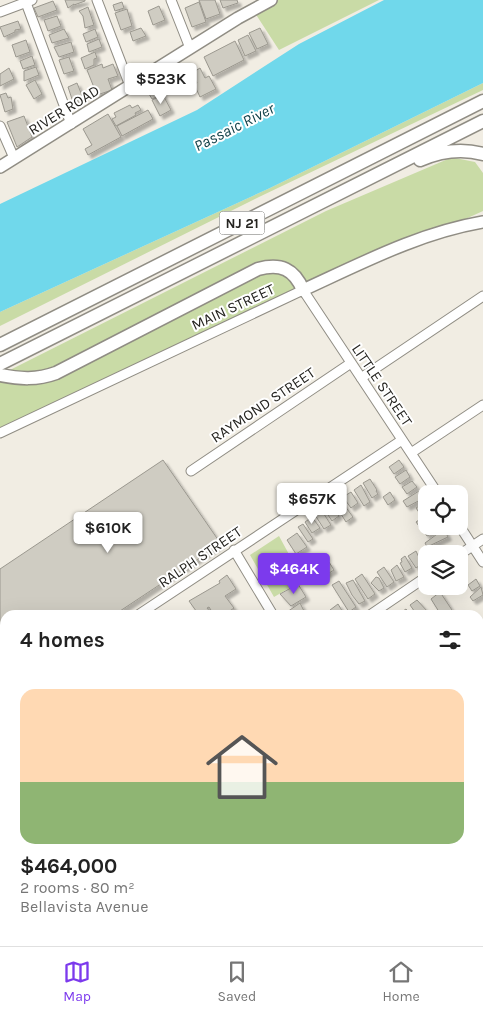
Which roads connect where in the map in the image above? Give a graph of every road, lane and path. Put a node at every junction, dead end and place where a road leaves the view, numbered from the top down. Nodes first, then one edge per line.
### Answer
1 (97, 0) edge
2 (172, 0) edge
3 (271, 0) edge
4 (27, 1) edge
5 (0, 12) edge
6 (190, 48) junction
7 (130, 86) junction
8 (483, 101) edge
9 (483, 121) edge
10 (71, 124) junction
11 (0, 126) edge
12 (483, 154) edge
13 (14, 158) junction
14 (0, 167) edge
15 (483, 222) edge
16 (275, 226) junction
17 (303, 290) junction
18 (483, 296) edge
19 (0, 345) edge
20 (351, 363) junction
21 (1, 371) edge
22 (361, 378) junction
23 (483, 405) edge
24 (0, 433) edge
25 (402, 440) junction
26 (411, 453) junction
27 (191, 471) dead end
28 (432, 485) edge
29 (465, 535) edge
30 (483, 539) edge
31 (472, 546) junction
32 (468, 549) edge
33 (234, 550) junction
34 (483, 562) edge
35 (418, 582) edge
36 (145, 610) edge
37 (270, 610) edge
38 (377, 610) edge

1 - 7 street
2 - 6 street
3 - 6 main road, RIVER ROAD
4 - 5 street
4 - 10 street
6 - 7 main road, RIVER ROAD
7 - 10 main road, RIVER ROAD
8 - 19 highway, NJ 21
9 - 16 highway, NJ 21
10 - 13 main road, RIVER ROAD
11 - 13 street
12 - 16 highway
13 - 14 main road, RIVER ROAD
15 - 17 main road, MAIN STREET
16 - 21 highway, NJ 21
17 - 20 street, LITTLE STREET
17 - 21 highway
17 - 24 street, MAIN STREET
18 - 22 street
20 - 22 street, LITTLE STREET
20 - 27 street, RAYMOND STREET
22 - 25 street, LITTLE STREET
23 - 26 street
25 - 26 street, LITTLE STREET
25 - 33 street, RALPH STREET
26 - 28 street, LITTLE STREET
29 - 31 street
30 - 31 street
31 - 32 street
31 - 34 street
33 - 36 street, RALPH STREET
33 - 37 street
35 - 38 street

